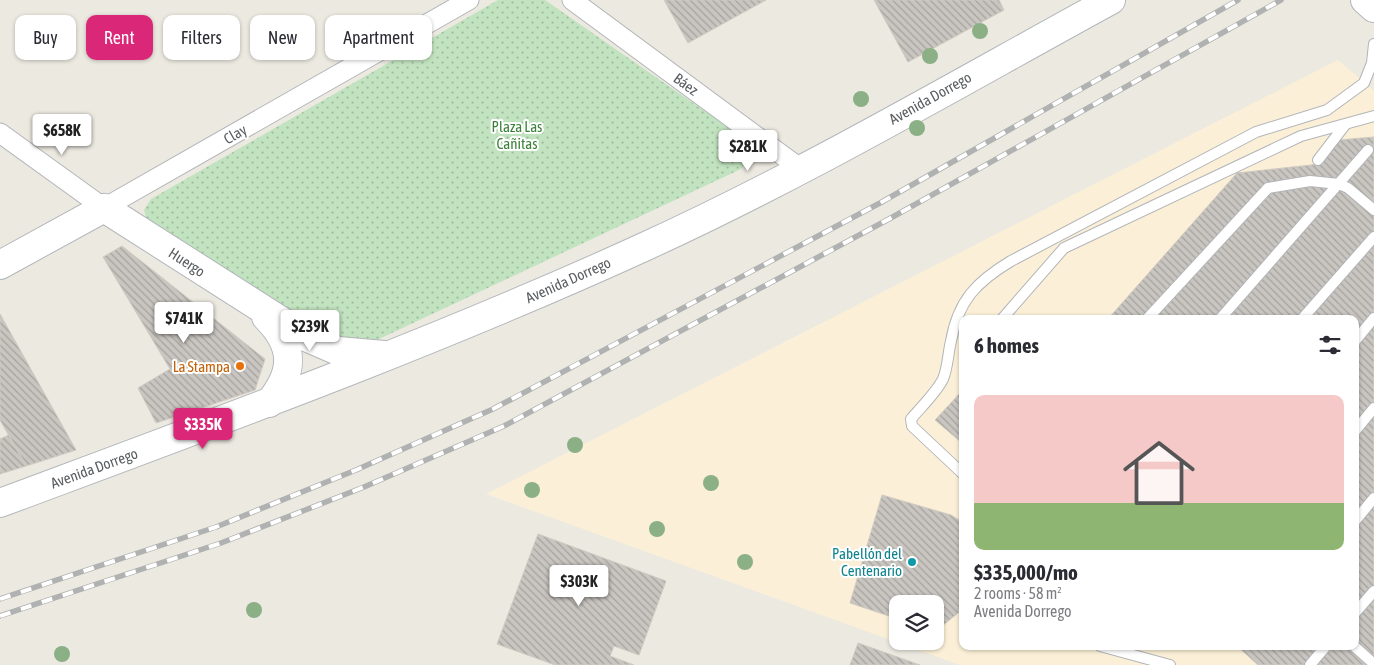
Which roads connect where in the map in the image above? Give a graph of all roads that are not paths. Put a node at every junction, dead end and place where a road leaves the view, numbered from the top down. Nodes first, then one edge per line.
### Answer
1 (469, 0) edge
2 (572, 0) edge
3 (1111, 0) edge
4 (1365, 0) edge
5 (1374, 8) edge
6 (1374, 44) edge
7 (1374, 116) edge
8 (1345, 125) junction
9 (0, 133) edge
10 (1368, 150) dead end
11 (1318, 160) dead end
12 (801, 168) junction
13 (1339, 184) junction
14 (104, 208) junction
15 (1374, 210) edge
16 (1374, 237) edge
17 (0, 265) edge
18 (257, 307) junction
19 (1005, 315) edge
20 (1151, 315) edge
21 (1224, 315) edge
22 (1306, 315) edge
23 (1374, 318) edge
24 (1359, 335) edge
25 (390, 355) junction
26 (269, 403) junction
27 (1374, 408) edge
28 (1359, 426) edge
29 (959, 470) edge
30 (1374, 498) edge
31 (0, 504) edge
32 (1359, 516) edge
33 (1374, 591) edge
34 (1359, 608) edge
35 (1115, 650) edge
36 (1323, 650) edge
37 (1358, 650) edge
38 (1374, 664) edge
39 (1170, 665) edge
40 (1310, 665) edge

1 - 14 street, Clay
2 - 12 street, Báez
3 - 12 main road, Avenida Dorrego
4 - 5 main road
6 - 29 lane
7 - 8 lane
8 - 11 lane
8 - 19 lane
9 - 14 street, Huergo
10 - 13 lane
12 - 25 main road, Avenida Dorrego
13 - 15 lane
13 - 20 lane
13 - 21 lane
14 - 17 main road, Clay
14 - 18 main road, Huergo
16 - 22 lane
18 - 25 main road, Huergo
18 - 26 main road
23 - 24 lane
25 - 26 main road, Avenida Dorrego
26 - 31 main road, Avenida Dorrego
27 - 28 lane
30 - 32 lane
33 - 34 lane
35 - 39 lane
36 - 40 lane
37 - 38 lane

